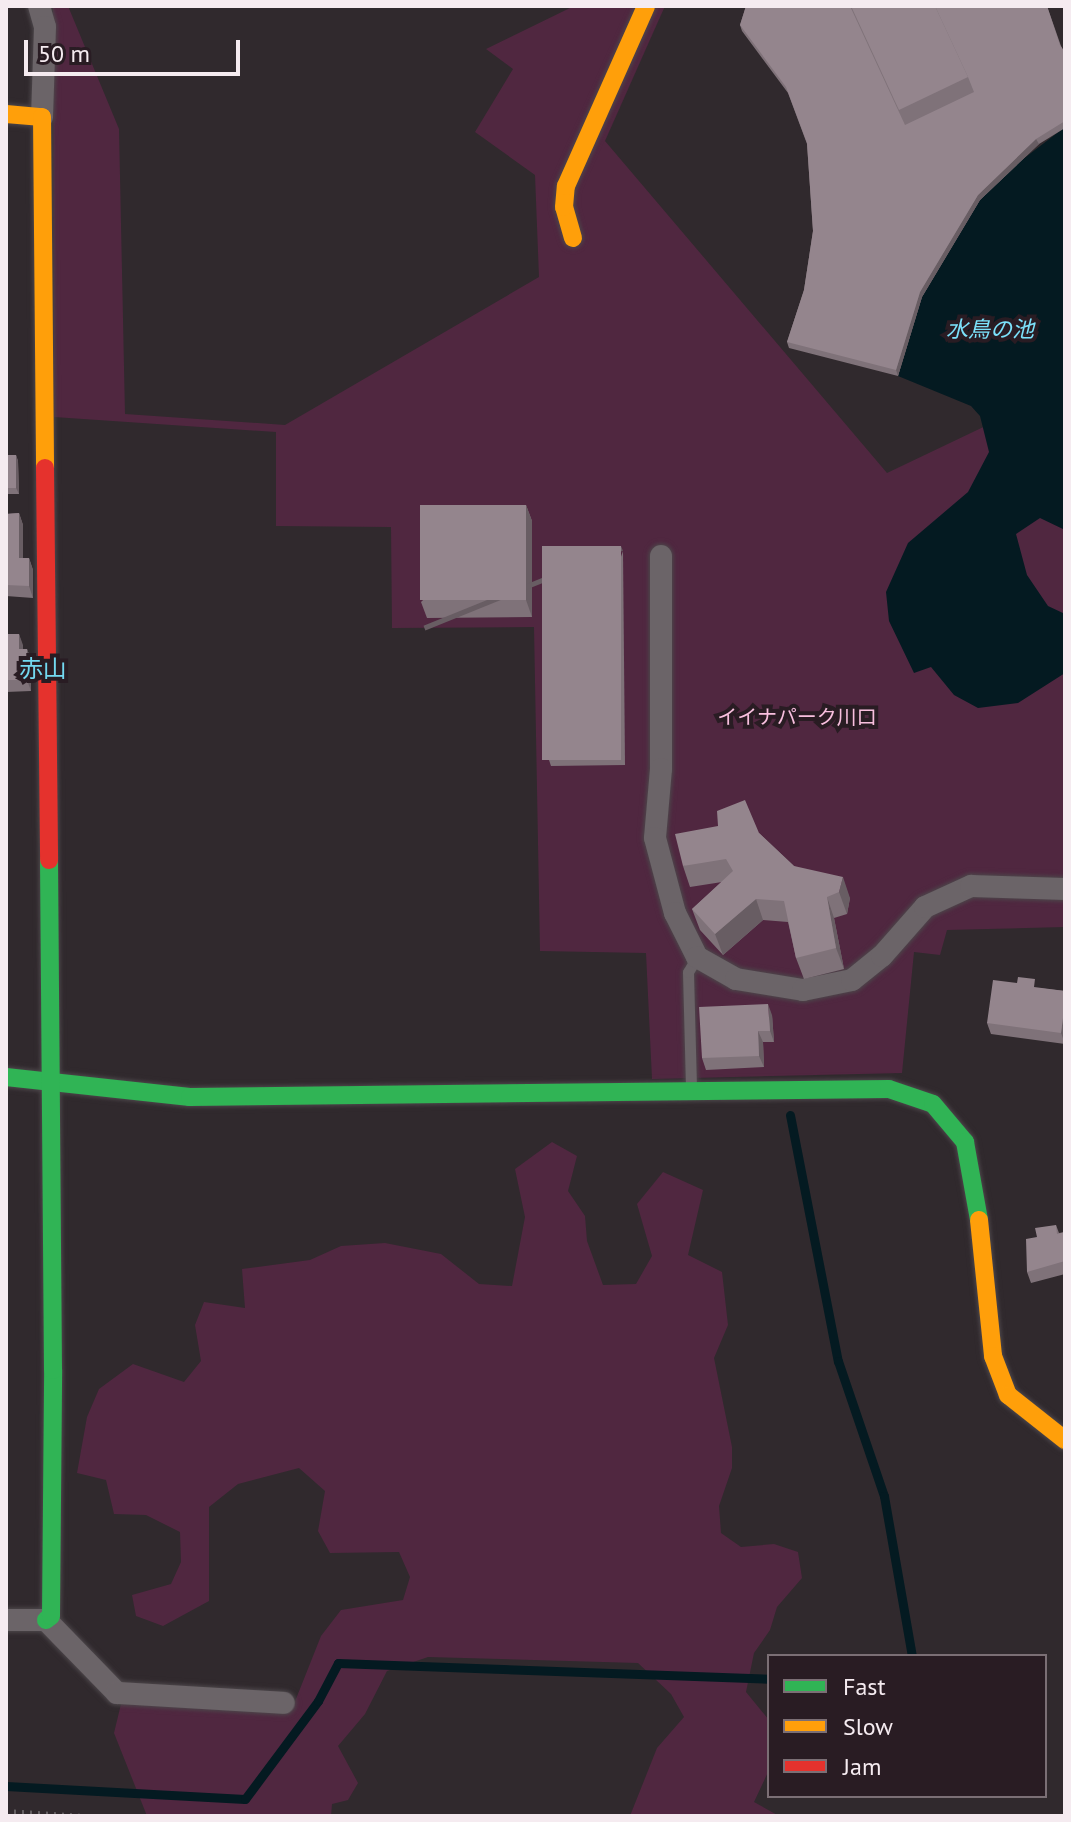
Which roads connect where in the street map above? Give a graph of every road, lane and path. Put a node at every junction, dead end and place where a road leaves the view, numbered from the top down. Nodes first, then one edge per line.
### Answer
1 (39, 6) edge
2 (646, 6) edge
3 (6, 114) edge
4 (42, 117) junction
5 (573, 238) dead end
6 (661, 556) dead end
7 (1065, 875) edge
8 (1042, 885) junction
9 (1065, 889) edge
10 (697, 957) junction
11 (6, 1077) edge
12 (52, 1081) junction
13 (692, 1091) junction
14 (1065, 1440) edge
15 (6, 1620) edge
16 (46, 1620) junction
17 (284, 1703) dead end
18 (6, 1811) edge
19 (84, 1816) edge

1 - 4 street
2 - 5 street
3 - 4 street
4 - 12 street
6 - 10 street
7 - 8 street
8 - 9 street
8 - 10 street
10 - 13 lane
11 - 12 street
12 - 13 street
12 - 16 street
13 - 14 street
15 - 16 street
16 - 17 street
18 - 19 path

